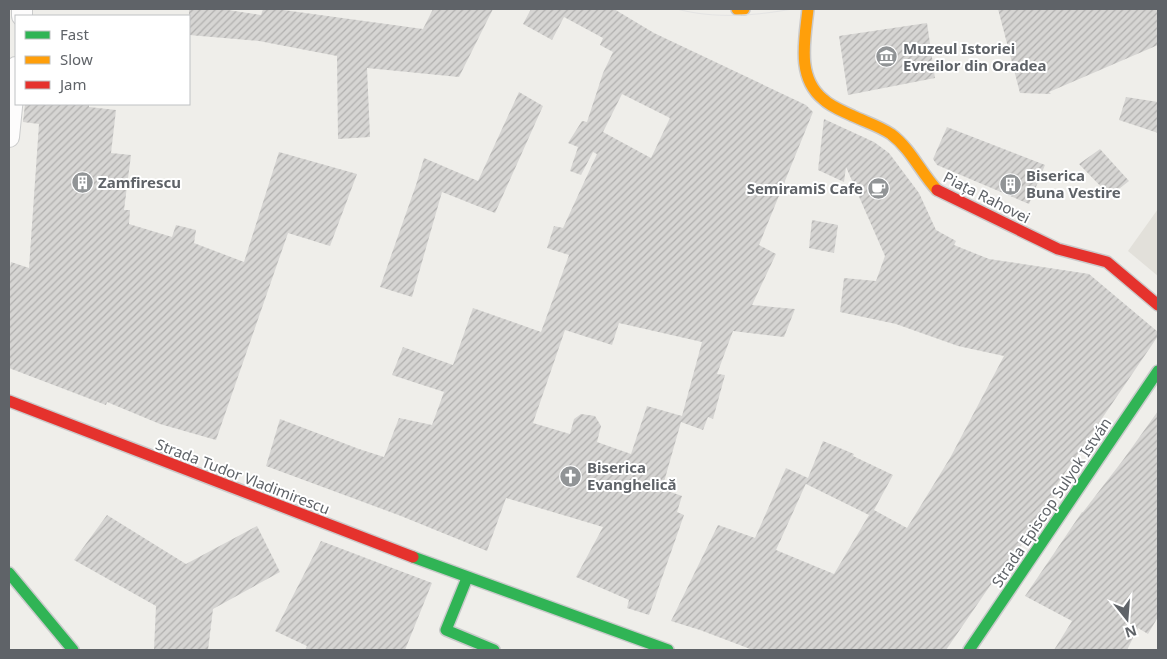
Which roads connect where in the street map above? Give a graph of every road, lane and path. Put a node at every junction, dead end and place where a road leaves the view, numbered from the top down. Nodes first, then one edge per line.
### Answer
1 (737, 9) edge
2 (744, 9) edge
3 (808, 9) edge
4 (15, 77) edge
5 (9, 137) edge
6 (1158, 305) edge
7 (1158, 371) edge
8 (9, 401) edge
9 (9, 574) edge
10 (467, 578) junction
11 (73, 650) edge
12 (494, 650) edge
13 (668, 650) edge
14 (969, 650) edge

1 - 2 street
3 - 6 street, Piața Rahovei
4 - 5 street
7 - 14 street, Strada Episcop Sulyok István
8 - 10 street, Strada Tudor Vladimirescu
9 - 11 street
10 - 12 street
10 - 13 street, Strada Tudor Vladimirescu

